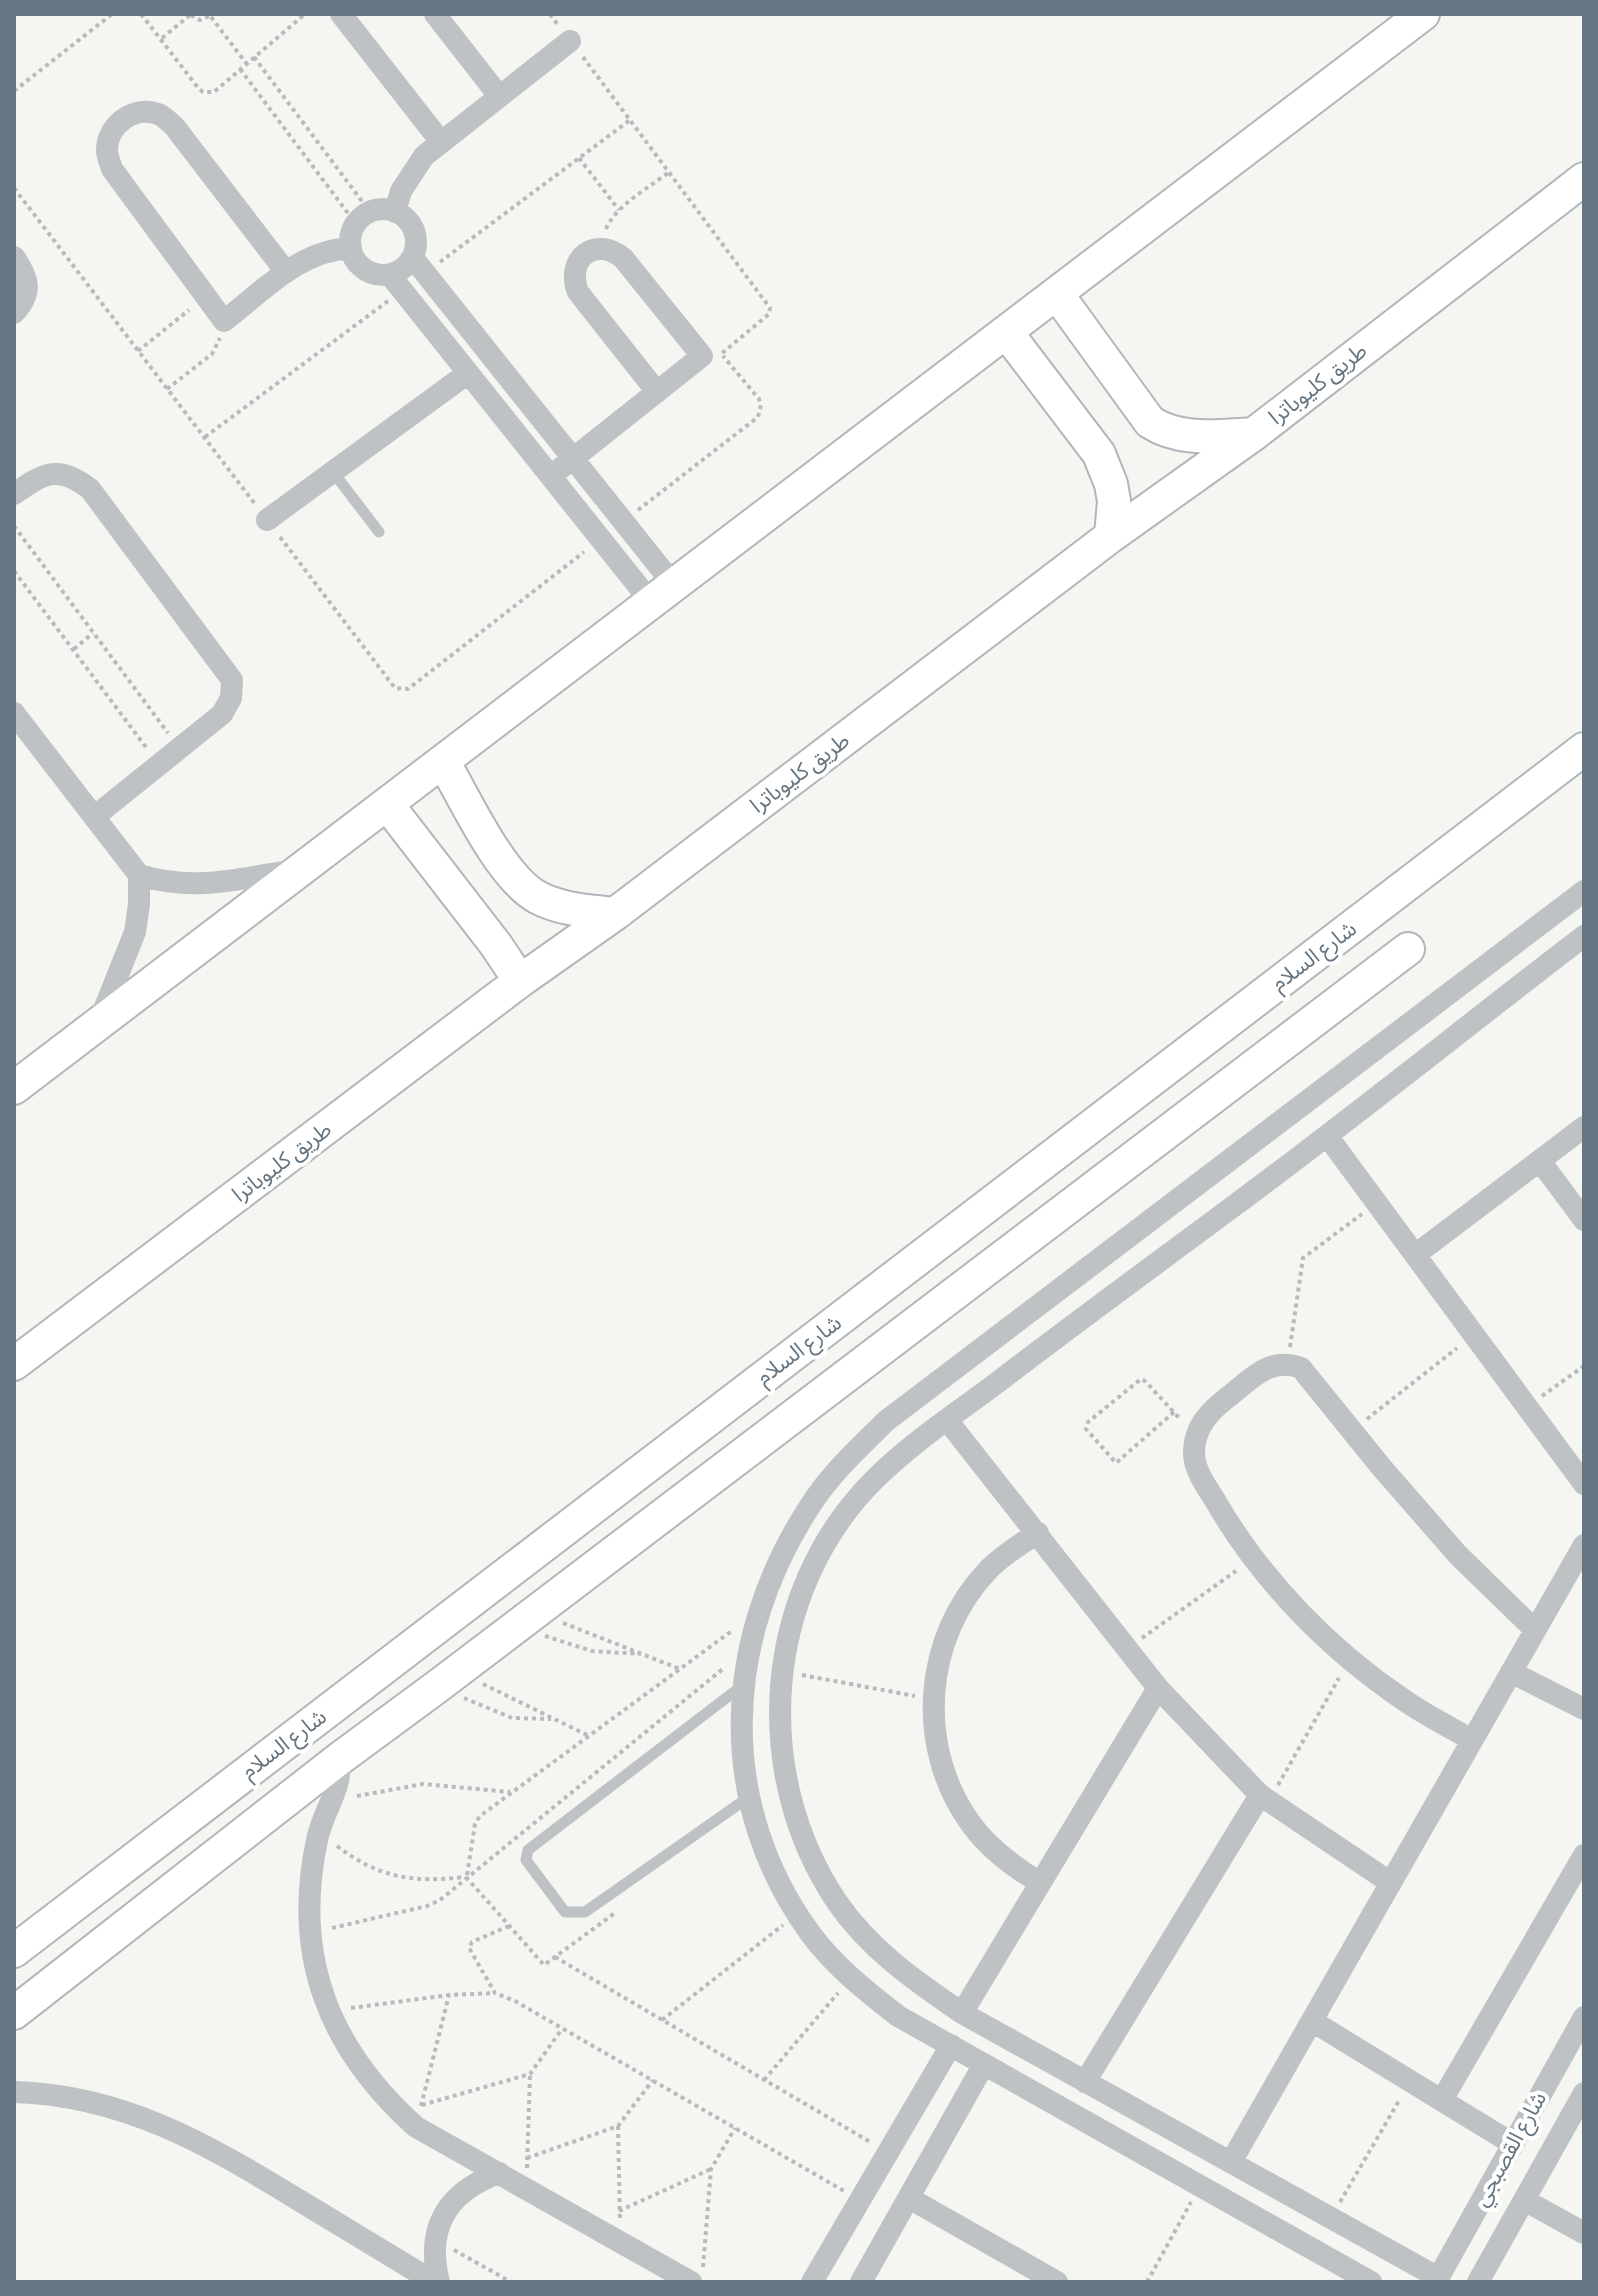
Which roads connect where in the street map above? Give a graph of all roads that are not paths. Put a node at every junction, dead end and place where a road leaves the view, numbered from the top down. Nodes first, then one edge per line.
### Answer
1 (341, 14) edge
2 (435, 14) edge
3 (1423, 14) edge
4 (570, 41) road end
5 (499, 96) junction
6 (441, 142) junction
7 (1584, 179) edge
8 (395, 212) junction
9 (351, 248) junction
10 (14, 257) edge
11 (419, 266) junction
12 (286, 272) junction
13 (396, 283) junction
14 (1057, 294) junction
15 (14, 313) edge
16 (1007, 333) junction
17 (468, 373) junction
18 (657, 392) junction
19 (1254, 434) junction
20 (573, 459) junction
21 (333, 472) junction
22 (551, 476) junction
23 (14, 494) edge
24 (267, 520) dead end
25 (379, 532) dead end
26 (1111, 536) junction
27 (662, 594) junction
28 (14, 713) edge
29 (1584, 749) edge
30 (443, 761) junction
31 (387, 804) junction
32 (94, 817) junction
33 (301, 869) junction
34 (139, 875) junction
35 (1584, 891) edge
36 (615, 914) junction
37 (1553, 914) junction
38 (1580, 939) edge
39 (1408, 949) dead end
40 (520, 981) junction
41 (98, 1024) junction
42 (14, 1088) edge
43 (1584, 1127) edge
44 (1328, 1137) junction
45 (1540, 1161) junction
46 (1584, 1220) edge
47 (1415, 1255) junction
48 (1072, 1278) junction
49 (1095, 1308) junction
50 (14, 1364) edge
51 (947, 1420) junction
52 (1584, 1484) edge
53 (1038, 1533) junction
54 (1584, 1545) edge
55 (1535, 1630) junction
56 (1511, 1672) junction
57 (744, 1684) junction
58 (1158, 1688) junction
59 (1584, 1709) edge
60 (1472, 1740) junction
61 (339, 1759) junction
62 (749, 1797) junction
63 (1264, 1798) junction
64 (1584, 1855) edge
65 (1040, 1883) junction
66 (1391, 1883) junction
67 (14, 1951) edge
68 (14, 2013) edge
69 (962, 2013) junction
70 (1584, 2017) edge
71 (1312, 2021) junction
72 (951, 2045) junction
73 (984, 2064) junction
74 (1085, 2082) junction
75 (14, 2092) edge
76 (1584, 2093) edge
77 (1442, 2100) junction
78 (1513, 2144) junction
79 (1231, 2162) junction
80 (499, 2173) junction
81 (909, 2198) junction
82 (1524, 2200) junction
83 (1584, 2233) edge
84 (697, 2275) edge
85 (1438, 2280) edge
86 (436, 2282) edge
87 (812, 2282) edge
88 (861, 2282) edge
89 (1057, 2282) edge
90 (1371, 2282) edge
91 (1478, 2282) edge

1 - 6 street
2 - 5 street
3 - 14 main road
4 - 5 street
5 - 6 street
6 - 8 street
7 - 19 main road, طريق كليوباترا
8 - 9 street
8 - 11 street
9 - 12 street
9 - 13 street
10 - 15 street
11 - 13 street
11 - 20 street
12 - 12 street
13 - 17 street
14 - 16 main road
14 - 19 main road
16 - 26 main road
16 - 27 main road
17 - 21 street
17 - 22 street
18 - 18 street
18 - 20 street
19 - 26 main road, طريق كليوباترا
20 - 22 street
20 - 27 street
21 - 24 street
21 - 25 lane
22 - 27 street
23 - 32 street
26 - 36 main road, طريق كليوباترا
27 - 30 main road
28 - 32 street
29 - 67 main road, شارع السلام
30 - 31 main road
30 - 36 main road
31 - 33 main road
31 - 40 main road
32 - 34 street
33 - 34 street
33 - 41 main road
34 - 41 street
35 - 37 street
36 - 40 main road, طريق كليوباترا
37 - 38 street
37 - 48 street
38 - 44 street
39 - 61 main road, شارع السلام
40 - 50 main road, طريق كليوباترا
41 - 42 main road
43 - 45 street
44 - 47 street
44 - 49 street
45 - 46 street
45 - 47 street
47 - 52 street
48 - 49 street
48 - 57 street
49 - 51 street
51 - 53 street
51 - 69 street
53 - 58 street
53 - 65 street
54 - 55 street
55 - 56 street
55 - 60 street
56 - 59 street
56 - 60 street
57 - 62 street
57 - 62 lane
58 - 63 street
58 - 65 street
60 - 66 street
61 - 68 main road, شارع السلام
61 - 80 street
62 - 72 street
63 - 66 street
63 - 74 street
64 - 77 street
65 - 69 street
66 - 71 street
69 - 74 street
70 - 78 street, شارع القصبجي
71 - 77 street
71 - 79 street
72 - 73 street
72 - 87 street
73 - 81 street
73 - 90 street
74 - 79 street
75 - 86 street
76 - 82 street, شارع القصبجي
77 - 78 street
78 - 85 street, شارع القصبجي
79 - 85 street
80 - 84 street
80 - 86 street
81 - 88 street
81 - 89 street
82 - 83 street
82 - 91 street, شارع القصبجي

